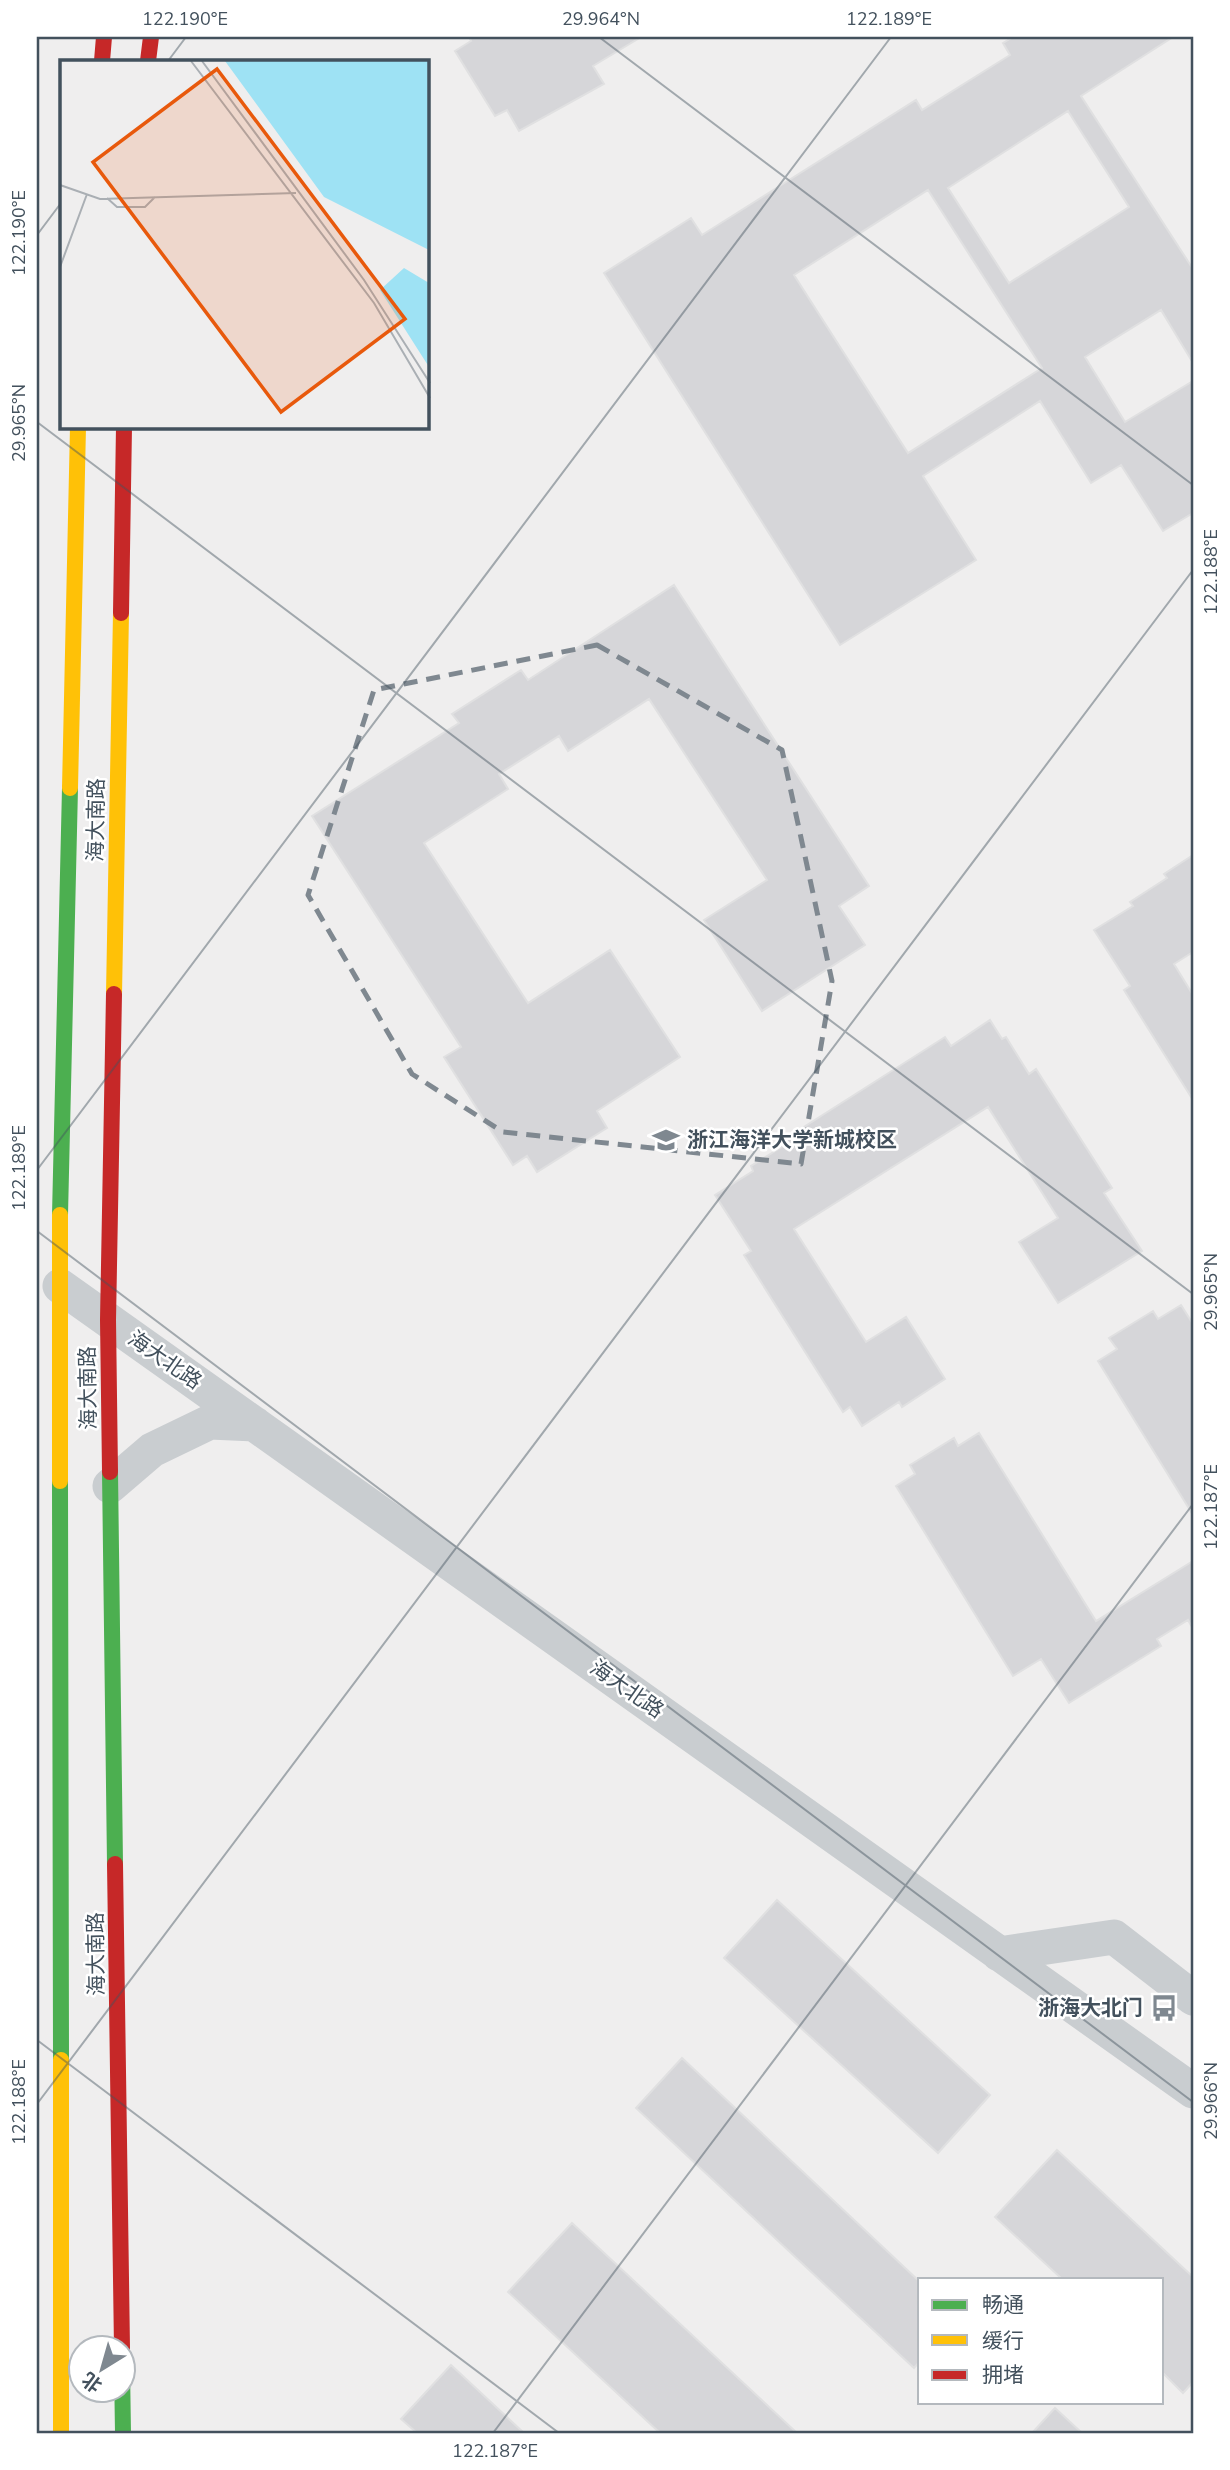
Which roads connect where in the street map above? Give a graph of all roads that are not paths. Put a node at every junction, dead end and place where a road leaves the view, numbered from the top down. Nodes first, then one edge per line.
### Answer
1 (104, 37) edge
2 (151, 37) edge
3 (102, 60) edge
4 (148, 60) edge
5 (78, 429) edge
6 (124, 429) edge
7 (61, 1286) junction
8 (108, 1320) junction
9 (255, 1424) junction
10 (110, 1486) junction
11 (999, 1954) junction
12 (1193, 1998) edge
13 (1193, 2091) edge
14 (122, 2334) edge
15 (123, 2404) edge
16 (61, 2433) edge
17 (123, 2433) edge

1 - 3 street
2 - 4 street
5 - 7 street, 海大南路
6 - 8 street, 海大南路
7 - 8 street, 海大北路
7 - 16 street, 海大南路
8 - 9 street, 海大北路
8 - 10 street, 海大南路
9 - 10 street
9 - 11 street, 海大北路
10 - 14 street, 海大南路
11 - 12 street
11 - 13 street, 海大北路
15 - 17 street

